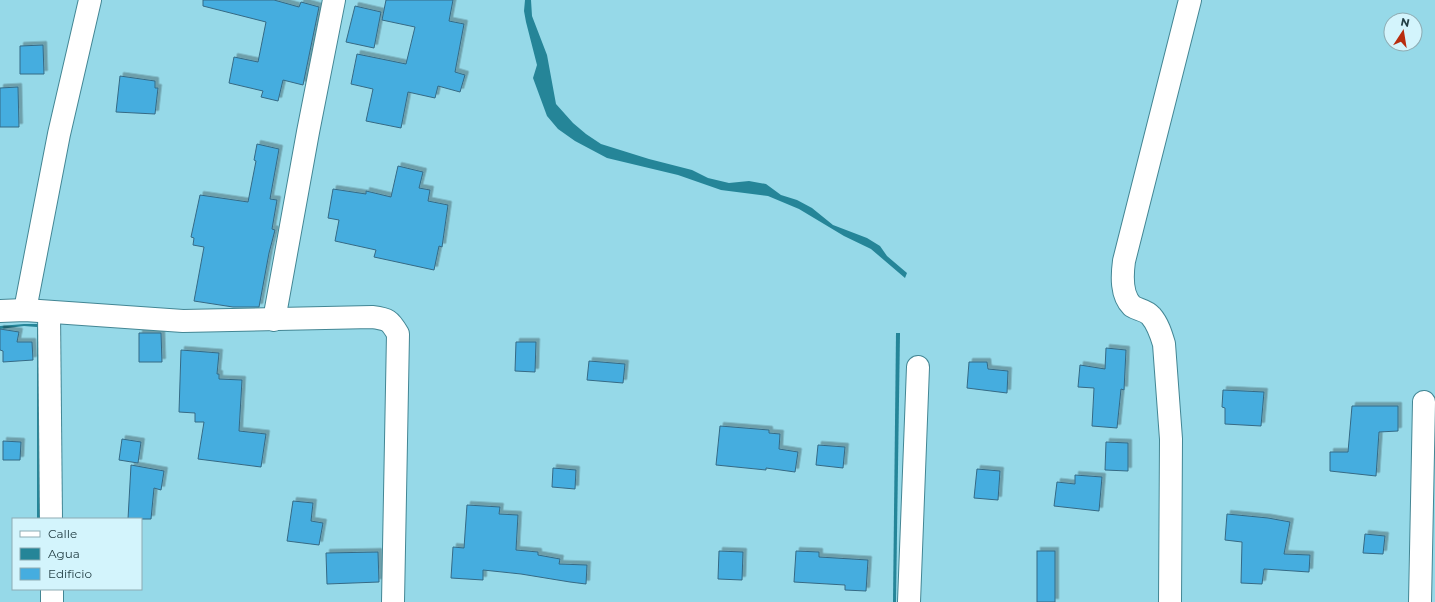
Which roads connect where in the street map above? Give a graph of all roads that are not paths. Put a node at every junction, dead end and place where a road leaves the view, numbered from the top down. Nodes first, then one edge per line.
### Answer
1 (90, 0) edge
2 (334, 0) edge
3 (1190, 0) edge
4 (25, 310) junction
5 (0, 311) edge
6 (49, 312) junction
7 (274, 320) junction
8 (918, 367) dead end
9 (1424, 402) dead end
10 (51, 518) edge
11 (52, 590) edge
12 (52, 602) edge
13 (393, 602) edge
14 (910, 602) edge
15 (1170, 602) edge
16 (1420, 602) edge

1 - 4 street
2 - 7 street
3 - 15 street
4 - 5 street
4 - 6 street
6 - 7 street
6 - 10 street
7 - 13 street
8 - 14 street
9 - 16 street
11 - 12 street

